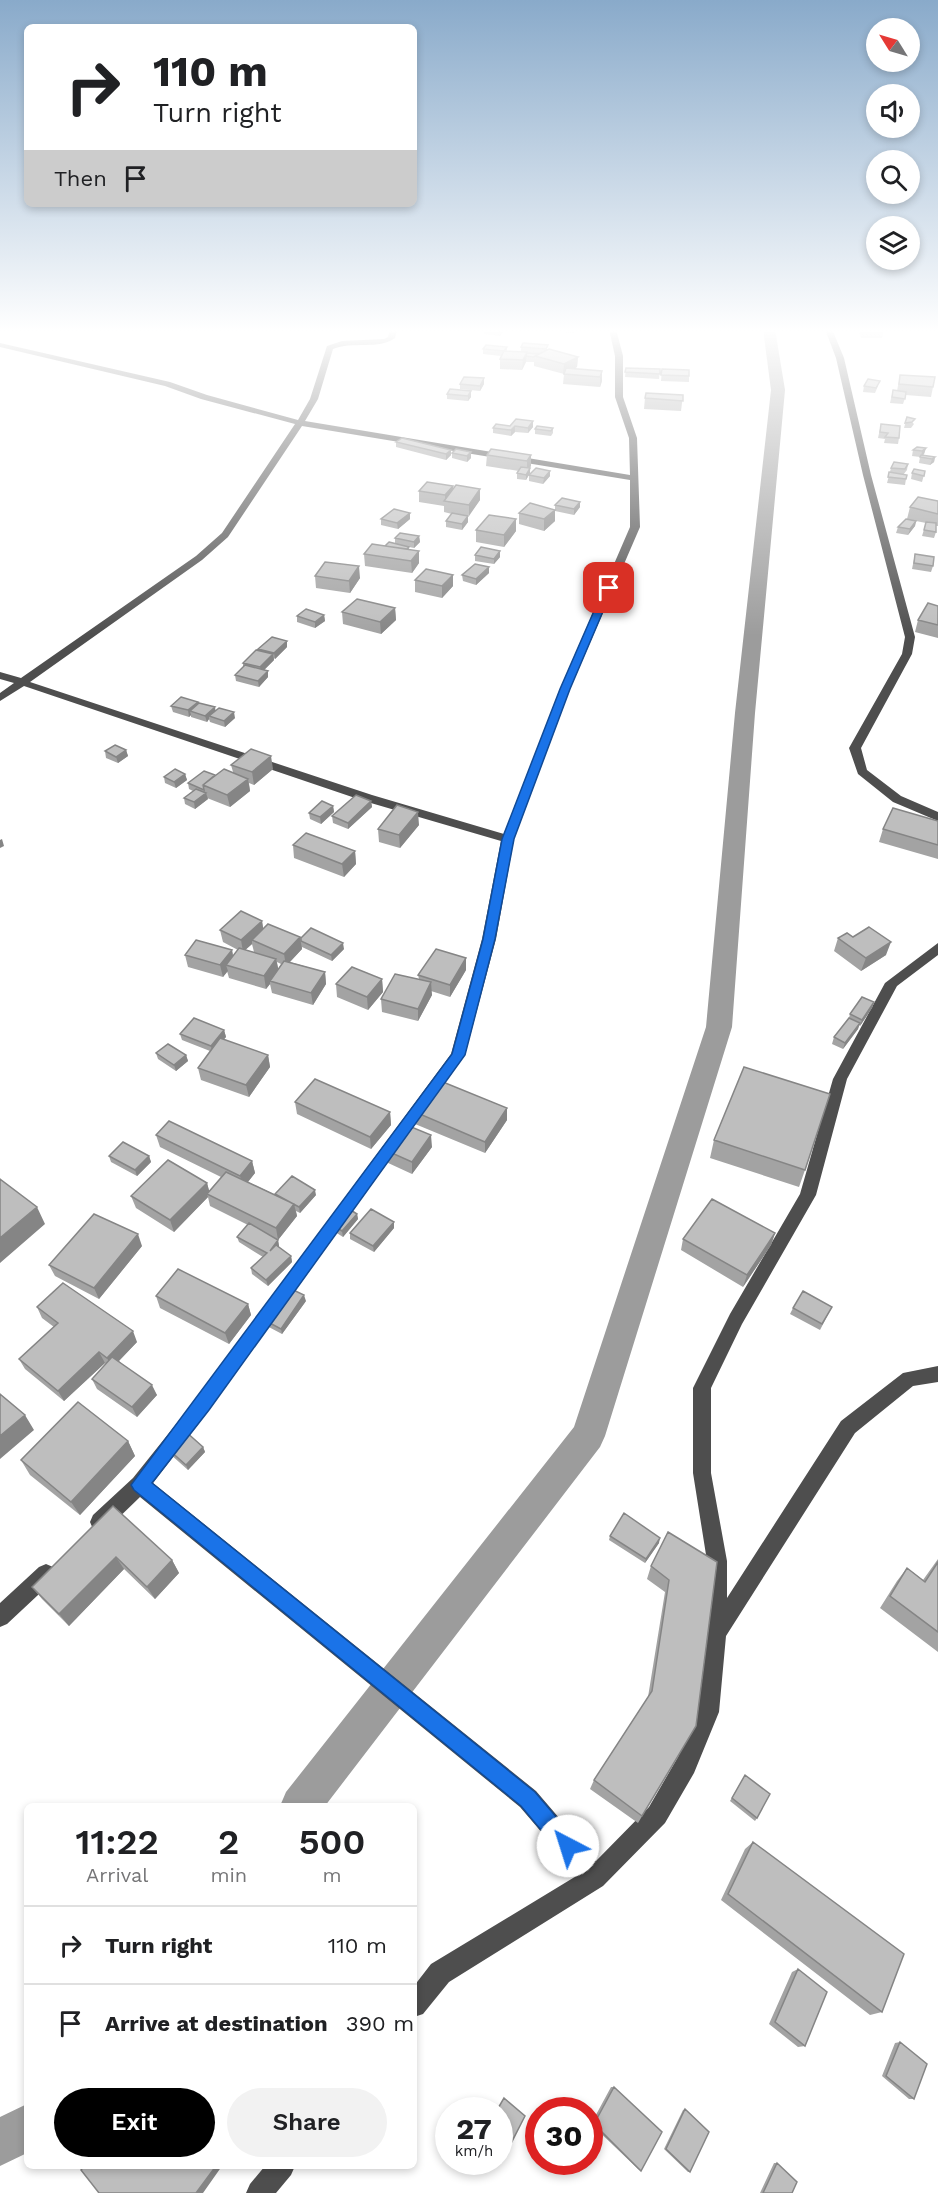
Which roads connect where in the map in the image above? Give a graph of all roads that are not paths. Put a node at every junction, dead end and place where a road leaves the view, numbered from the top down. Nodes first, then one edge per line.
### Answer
1 (294, 431) edge
2 (353, 431) edge
3 (631, 431) edge
4 (857, 431) edge
5 (633, 478) junction
6 (0, 675) edge
7 (22, 683) junction
8 (0, 698) edge
9 (938, 818) edge
10 (508, 839) junction
11 (938, 948) edge
12 (938, 1374) edge
13 (140, 1485) junction
14 (91, 1531) edge
15 (58, 1563) edge
16 (0, 1617) edge
17 (716, 1633) junction
18 (595, 1878) junction
19 (417, 2001) edge
20 (279, 2169) edge
21 (259, 2193) edge

1 - 7 street
2 - 5 street
3 - 5 street
4 - 9 street
5 - 10 street
6 - 7 street
7 - 8 street
7 - 10 street
10 - 13 street
11 - 17 street
12 - 17 street
13 - 14 street
13 - 18 street
15 - 16 street
17 - 18 street
18 - 19 street
20 - 21 street

